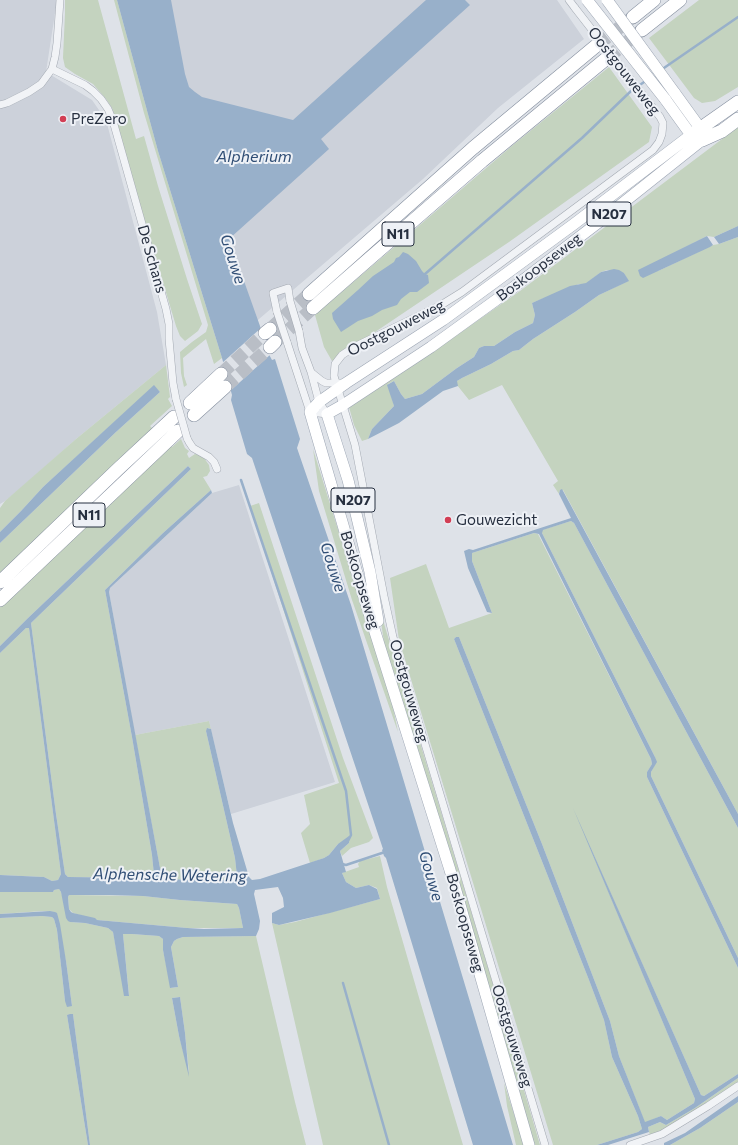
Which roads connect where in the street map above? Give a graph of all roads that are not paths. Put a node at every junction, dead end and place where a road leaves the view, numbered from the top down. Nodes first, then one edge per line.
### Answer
1 (60, 0) edge
2 (570, 0) edge
3 (587, 0) edge
4 (607, 0) edge
5 (654, 0) edge
6 (680, 0) edge
7 (633, 17) tunnel mouth
8 (642, 30) tunnel mouth
9 (597, 45) tunnel mouth
10 (607, 58) tunnel mouth
11 (52, 68) junction
12 (738, 102) edge
13 (0, 105) edge
14 (738, 119) edge
15 (698, 134) junction
16 (309, 294) tunnel mouth
17 (314, 308) tunnel mouth
18 (311, 372) junction
19 (221, 374) tunnel mouth
20 (340, 385) junction
21 (225, 387) tunnel mouth
22 (190, 402) dead end
23 (319, 402) junction
24 (343, 405) junction
25 (310, 412) junction
26 (327, 414) junction
27 (194, 415) dead end
28 (174, 417) dead end
29 (333, 430) junction
30 (183, 434) junction
31 (216, 469) dead end
32 (0, 582) edge
33 (0, 600) edge
34 (383, 655) junction
35 (738, 1086) edge
36 (529, 1145) edge
37 (545, 1145) edge
38 (630, 1145) edge

1 - 11 street
2 - 20 street, Oostgouweweg, bridge
3 - 15 main road, bridge
4 - 15 main road, bridge
5 - 7 highway
6 - 8 highway
9 - 16 highway, N11
10 - 17 highway, N11
11 - 13 street
11 - 30 street, De Schans, bridge
12 - 15 highway
14 - 15 highway
15 - 20 main road, Boskoopseweg / N207
15 - 24 main road, Boskoopseweg / N207
18 - 20 street
18 - 23 street, Boskoopseweg
18 - 25 street, Boskoopseweg, bridge
19 - 22 highway
20 - 23 main road, Boskoopseweg / N207
20 - 24 street, Oostgouweweg
21 - 27 highway
23 - 25 main road, Boskoopseweg / N207
23 - 26 street, Boskoopseweg
24 - 26 main road, Boskoopseweg
24 - 29 main road
24 - 37 street, Oostgouweweg
25 - 26 street
25 - 34 main road, Boskoopseweg / N207
26 - 29 main road, Boskoopseweg / N207
28 - 32 highway, N11
29 - 34 main road, Boskoopseweg / N207
30 - 31 street, De Schans
30 - 33 highway, N11
34 - 36 main road, Boskoopseweg / N207
35 - 38 street

